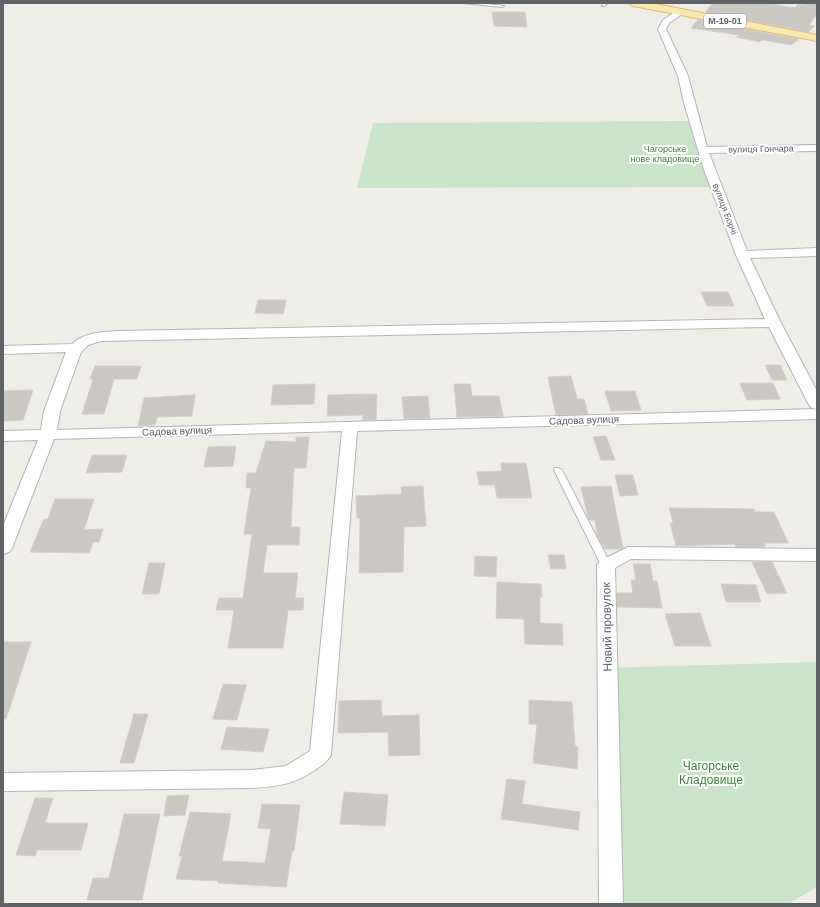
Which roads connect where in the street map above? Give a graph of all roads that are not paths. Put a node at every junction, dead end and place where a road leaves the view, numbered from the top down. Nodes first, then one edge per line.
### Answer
1 (465, 3) edge
2 (633, 3) edge
3 (502, 6) dead end
4 (681, 12) junction
5 (817, 38) edge
6 (817, 148) edge
7 (704, 150) junction
8 (817, 252) edge
9 (742, 255) junction
10 (774, 323) junction
11 (76, 348) junction
12 (3, 350) edge
13 (817, 405) edge
14 (817, 414) edge
15 (350, 426) junction
16 (48, 435) junction
17 (3, 436) edge
18 (558, 470) dead end
19 (3, 548) edge
20 (817, 555) edge
21 (606, 565) junction
22 (3, 782) edge
23 (611, 904) edge

1 - 3 lane
2 - 4 main road, М-19-01
4 - 5 main road, М-19-01
4 - 7 street, вулиця Борчі
6 - 7 street, вулиця Гончара
7 - 9 street, вулиця Борчі
8 - 9 street
9 - 10 street, вулиця Борчі
10 - 11 street
10 - 13 street, вулиця Борчі
11 - 12 street
11 - 16 street
14 - 15 street, Садова вулиця
15 - 16 street, Садова вулиця
15 - 22 street
16 - 17 street, Садова вулиця
16 - 19 street
18 - 21 lane
20 - 21 street
21 - 23 street, Новий провулок

